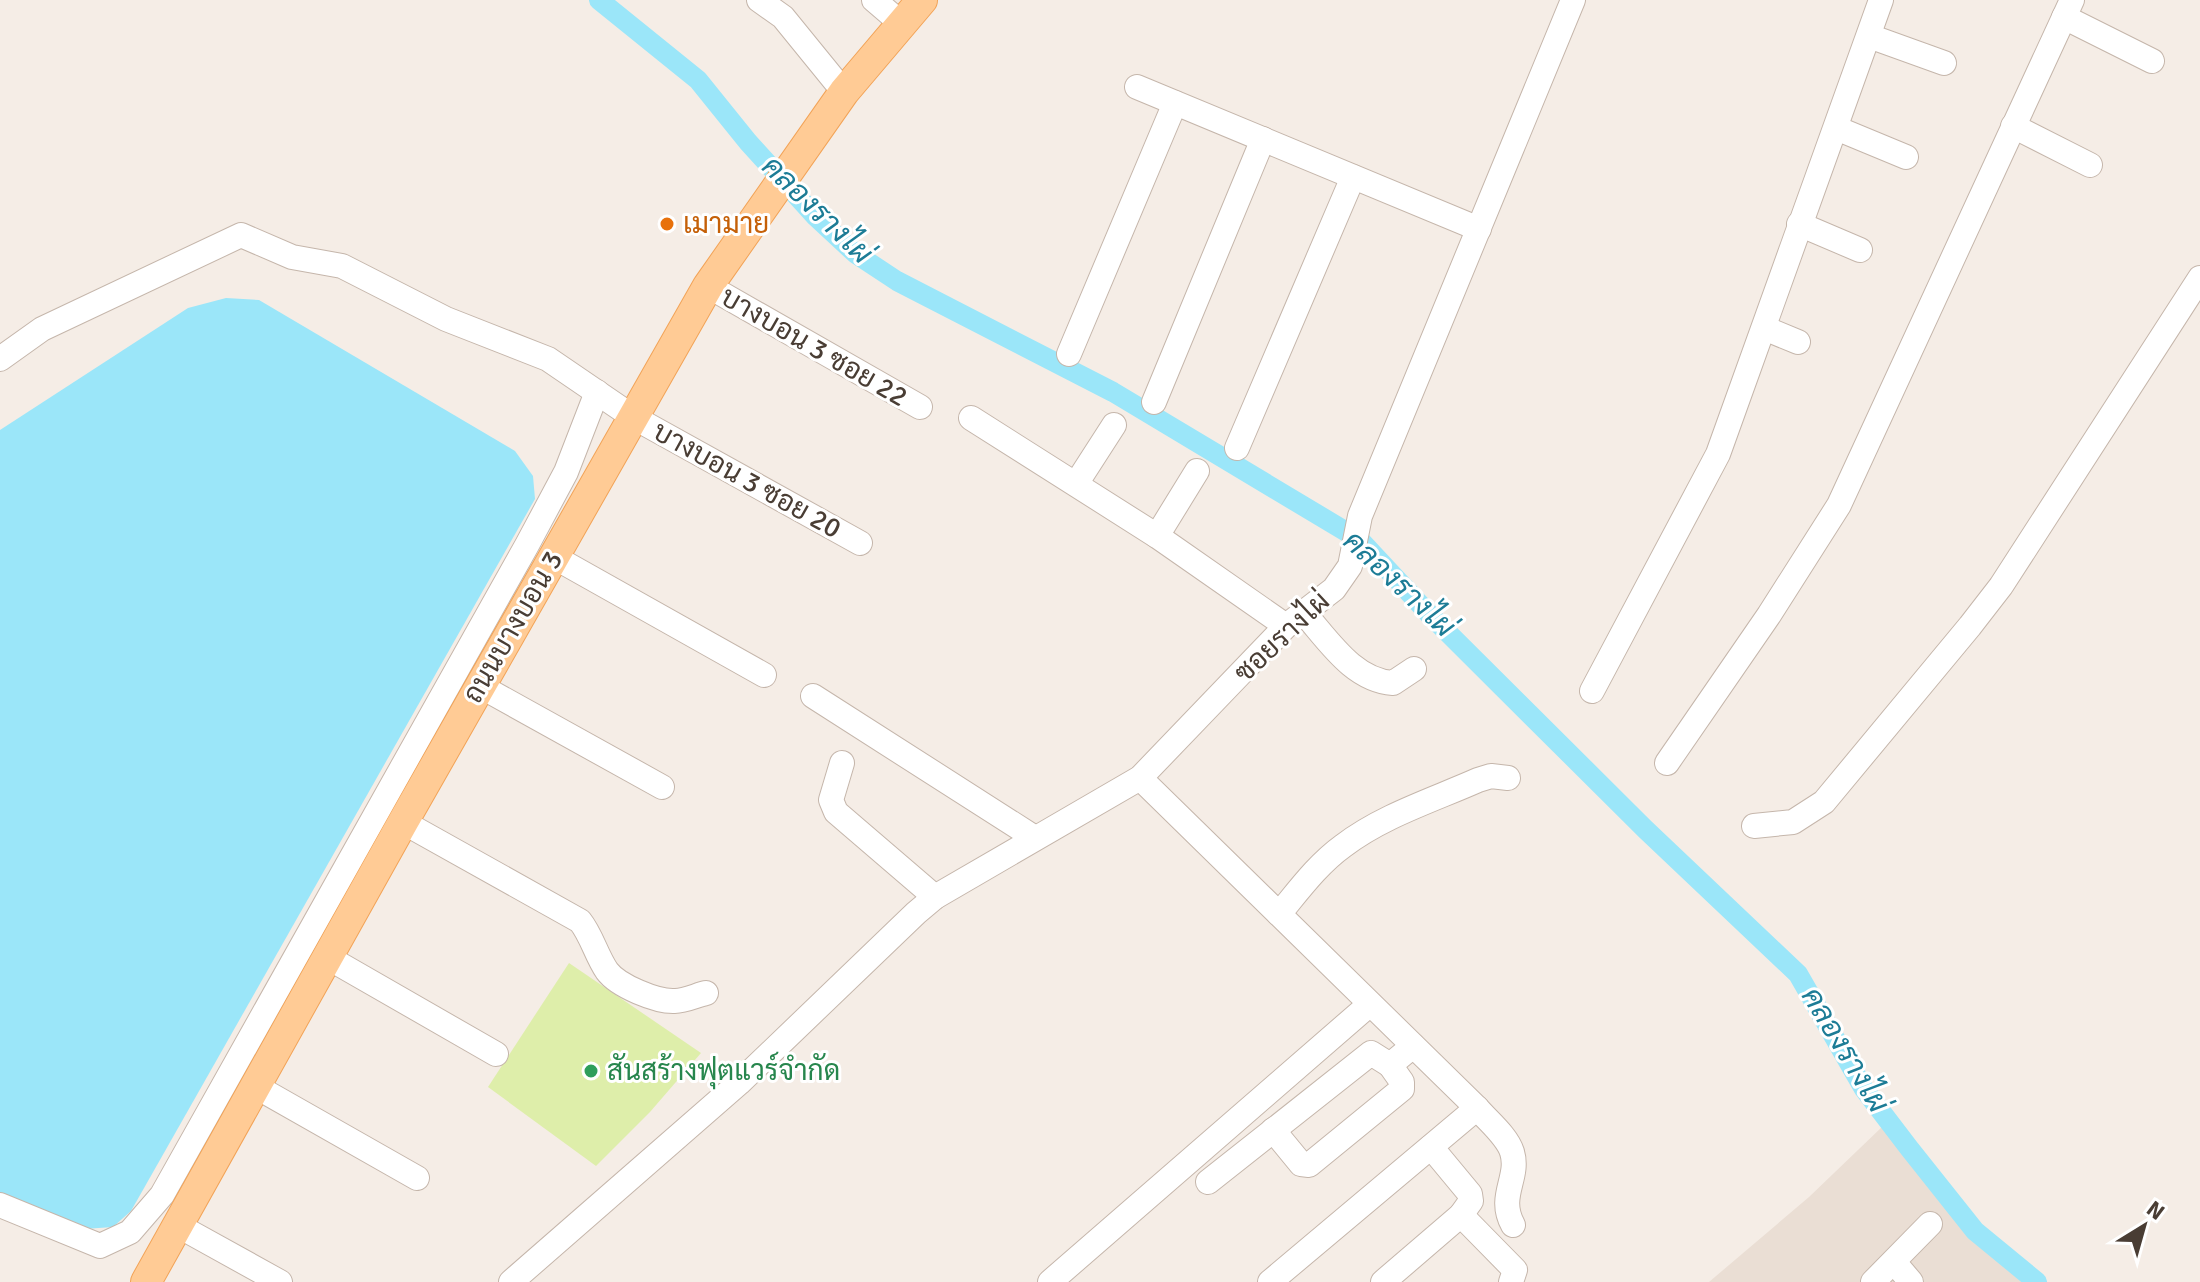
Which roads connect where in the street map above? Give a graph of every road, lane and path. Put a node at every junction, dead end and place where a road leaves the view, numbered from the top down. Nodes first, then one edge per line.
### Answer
1 (759, 0) edge
2 (874, 0) edge
3 (922, 0) edge
4 (1573, 0) edge
5 (1881, 0) edge
6 (2068, 8) edge
7 (902, 24) junction
8 (1869, 36) junction
9 (2152, 61) dead end
10 (1944, 63) dead end
11 (1137, 87) dead end
12 (844, 92) junction
13 (1175, 103) junction
14 (2013, 126) junction
15 (1836, 128) junction
16 (1263, 139) junction
17 (1906, 157) dead end
18 (2090, 165) dead end
19 (1353, 177) junction
20 (1799, 224) junction
21 (1479, 229) junction
22 (1860, 250) dead end
23 (2200, 278) edge
24 (708, 286) junction
25 (1764, 328) junction
26 (1798, 342) dead end
27 (1069, 354) dead end
28 (0, 359) edge
29 (597, 392) junction
30 (1154, 402) dead end
31 (920, 407) dead end
32 (633, 417) junction
33 (971, 418) dead end
34 (1114, 425) dead end
35 (1237, 448) dead end
36 (1197, 471) dead end
37 (1076, 484) junction
38 (1157, 536) junction
39 (860, 543) dead end
40 (554, 557) junction
41 (1295, 619) junction
42 (1414, 669) dead end
43 (764, 675) dead end
44 (480, 686) junction
45 (1592, 691) dead end
46 (813, 696) dead end
47 (842, 763) dead end
48 (1667, 763) dead end
49 (1140, 778) junction
50 (1508, 778) dead end
51 (662, 787) dead end
52 (403, 822) junction
53 (1754, 826) dead end
54 (1035, 838) junction
55 (935, 897) junction
56 (1279, 914) junction
57 (327, 957) junction
58 (706, 993) dead end
59 (1370, 1004) junction
60 (1413, 1046) junction
61 (496, 1054) dead end
62 (1390, 1065) junction
63 (255, 1086) junction
64 (1477, 1108) junction
65 (1273, 1130) junction
66 (1431, 1147) junction
67 (417, 1178) dead end
68 (1208, 1182) dead end
69 (0, 1205) edge
70 (1461, 1215) junction
71 (1930, 1224) dead end
72 (177, 1225) junction
73 (1513, 1225) dead end
74 (1894, 1262) junction
75 (146, 1282) edge
76 (280, 1282) edge
77 (511, 1282) edge
78 (1050, 1282) edge
79 (1270, 1282) edge
80 (1383, 1282) edge
81 (1511, 1282) edge
82 (1873, 1282) edge
83 (1911, 1282) edge

1 - 12 street
2 - 7 street
3 - 7 main road, ถนนบางบอน 3
4 - 21 street, ซอยรางไผ่
5 - 8 street
6 - 9 street
6 - 14 street
7 - 12 main road, ถนนบางบอน 3
8 - 10 street
8 - 15 street
11 - 13 street
12 - 24 main road, ถนนบางบอน 3
13 - 16 street
13 - 27 street
14 - 18 street
14 - 48 street
15 - 17 street
15 - 20 street
16 - 19 street
16 - 30 street
19 - 21 street
19 - 35 street
20 - 22 street
20 - 25 street
21 - 41 street, ซอยรางไผ่
23 - 53 street
24 - 31 street, บางบอน 3 ซอย 22
24 - 32 main road, ถนนบางบอน 3
25 - 26 street
25 - 45 street
28 - 29 street, บางบอน 3 ซอย 20
29 - 32 street, บางบอน 3 ซอย 20
29 - 69 street
32 - 39 street, บางบอน 3 ซอย 20
32 - 40 main road, ถนนบางบอน 3
33 - 37 street
34 - 37 street
36 - 38 street
37 - 38 street
38 - 41 street
40 - 43 street
40 - 44 main road, ถนนบางบอน 3
41 - 42 street
41 - 49 street, ซอยรางไผ่
44 - 51 street
44 - 52 main road, ถนนบางบอน 3
46 - 54 street
47 - 55 street
49 - 54 street, ซอยรางไผ่
49 - 56 street
50 - 56 street
52 - 57 main road, ถนนบางบอน 3
52 - 58 street
54 - 55 street, ซอยรางไผ่
55 - 77 street, ซอยรางไผ่
56 - 59 street
57 - 61 street
57 - 63 main road, ถนนบางบอน 3
59 - 60 street
59 - 78 street
60 - 62 street
60 - 64 street
62 - 65 street
62 - 65 street
63 - 67 street
63 - 72 main road, ถนนบางบอน 3
64 - 66 street
64 - 73 street
65 - 68 street
66 - 70 street
66 - 79 street
70 - 80 street
70 - 81 street
71 - 74 street
72 - 75 main road, ถนนบางบอน 3
72 - 76 street
74 - 82 street
74 - 83 street

